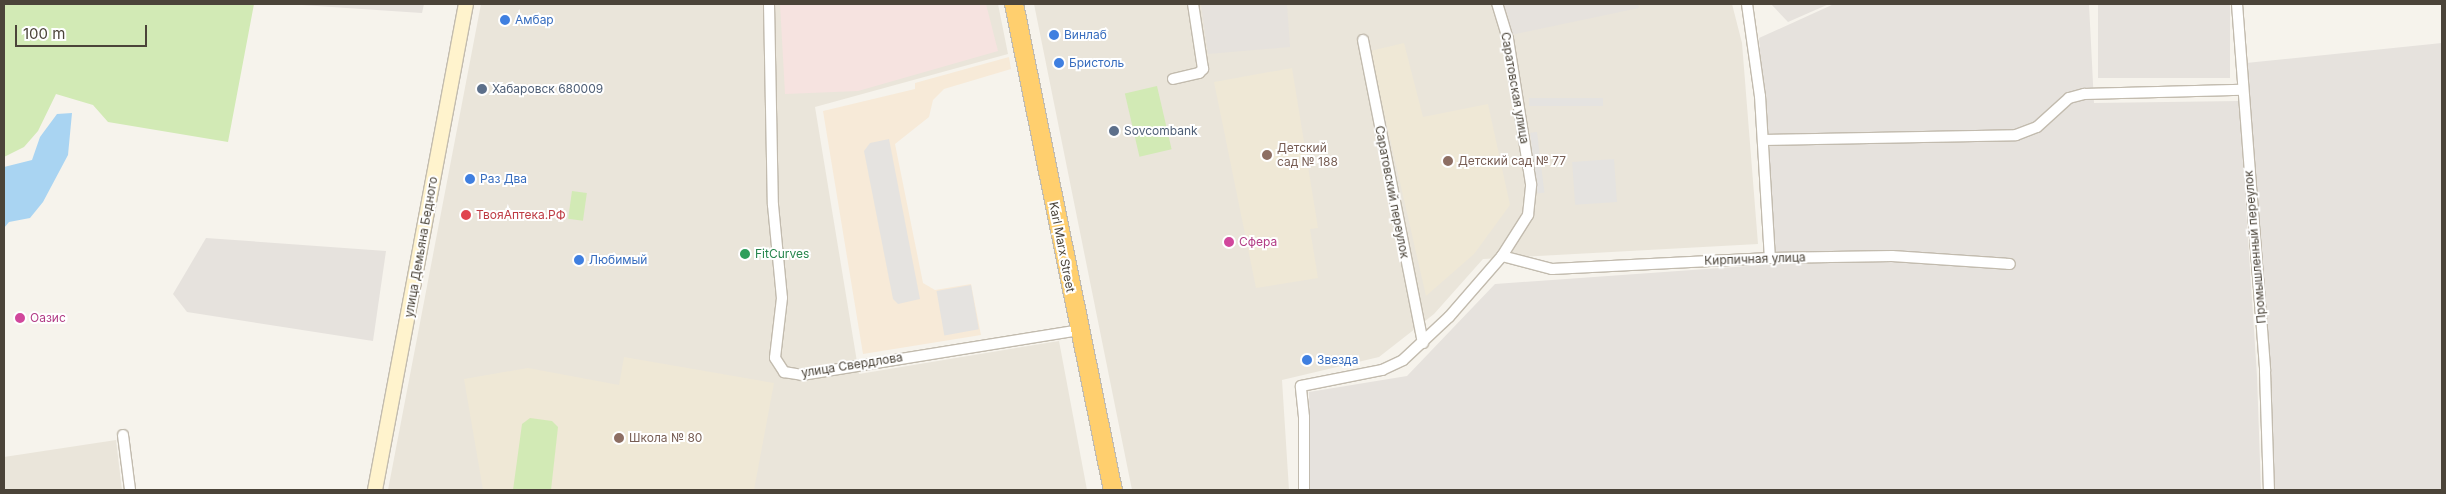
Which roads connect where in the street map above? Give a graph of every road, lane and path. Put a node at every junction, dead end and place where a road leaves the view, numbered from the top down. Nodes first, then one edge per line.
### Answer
1 (466, 4) edge
2 (769, 4) edge
3 (1014, 4) edge
4 (1193, 4) edge
5 (1497, 4) edge
6 (1747, 4) edge
7 (2237, 4) edge
8 (1363, 40) dead end
9 (1173, 78) dead end
10 (2242, 90) junction
11 (1763, 140) junction
12 (1502, 256) junction
13 (1770, 258) junction
14 (2010, 264) dead end
15 (1080, 330) junction
16 (1423, 343) junction
17 (123, 435) dead end
18 (130, 490) edge
19 (375, 490) edge
20 (1113, 490) edge
21 (1304, 490) edge
22 (2269, 490) edge

1 - 19 main road, улица Демьяна Бедного
2 - 15 street, улица Свердлова
3 - 15 highway, Karl Marx Street
4 - 9 street
5 - 12 street, Саратовская улица
6 - 11 street
7 - 10 street, Промышленный переулок
8 - 16 street, Саратовский переулок
10 - 11 street
10 - 22 street, Промышленный переулок
11 - 13 street
12 - 13 street, Кирпичная улица
12 - 16 street, Саратовская улица
13 - 14 street, Кирпичная улица
15 - 20 highway, Karl Marx Street
16 - 21 street, Саратовская улица
17 - 18 street

